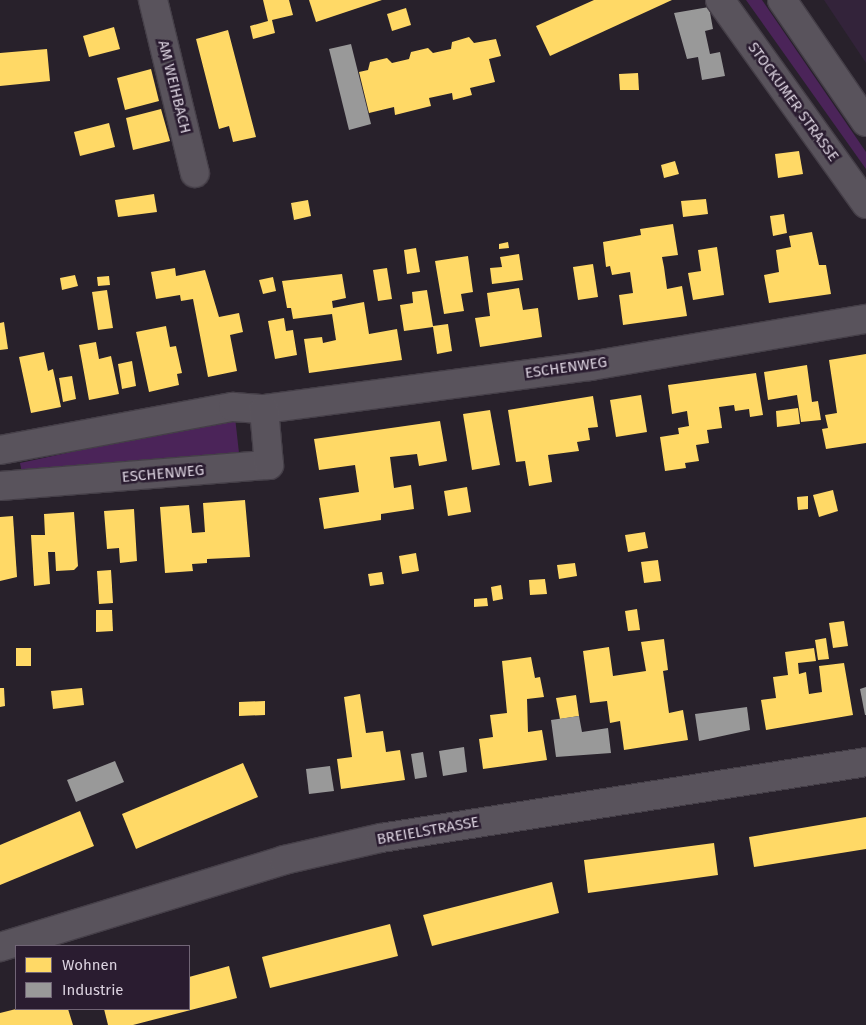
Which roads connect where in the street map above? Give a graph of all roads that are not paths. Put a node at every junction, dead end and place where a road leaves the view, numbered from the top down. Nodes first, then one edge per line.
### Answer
1 (153, 0) edge
2 (720, 0) edge
3 (782, 0) edge
4 (866, 122) edge
5 (194, 173) dead end
6 (866, 204) edge
7 (866, 320) edge
8 (264, 410) junction
9 (0, 450) edge
10 (0, 486) edge
11 (866, 762) edge
12 (0, 947) edge

1 - 5 street, AM WEIHBACH
2 - 6 street, STOCKUMER STRASSE
3 - 4 street
7 - 8 street, ESCHENWEG
8 - 9 street, ESCHENWEG
8 - 10 street, ESCHENWEG
11 - 12 street, BREIELSTRASSE

